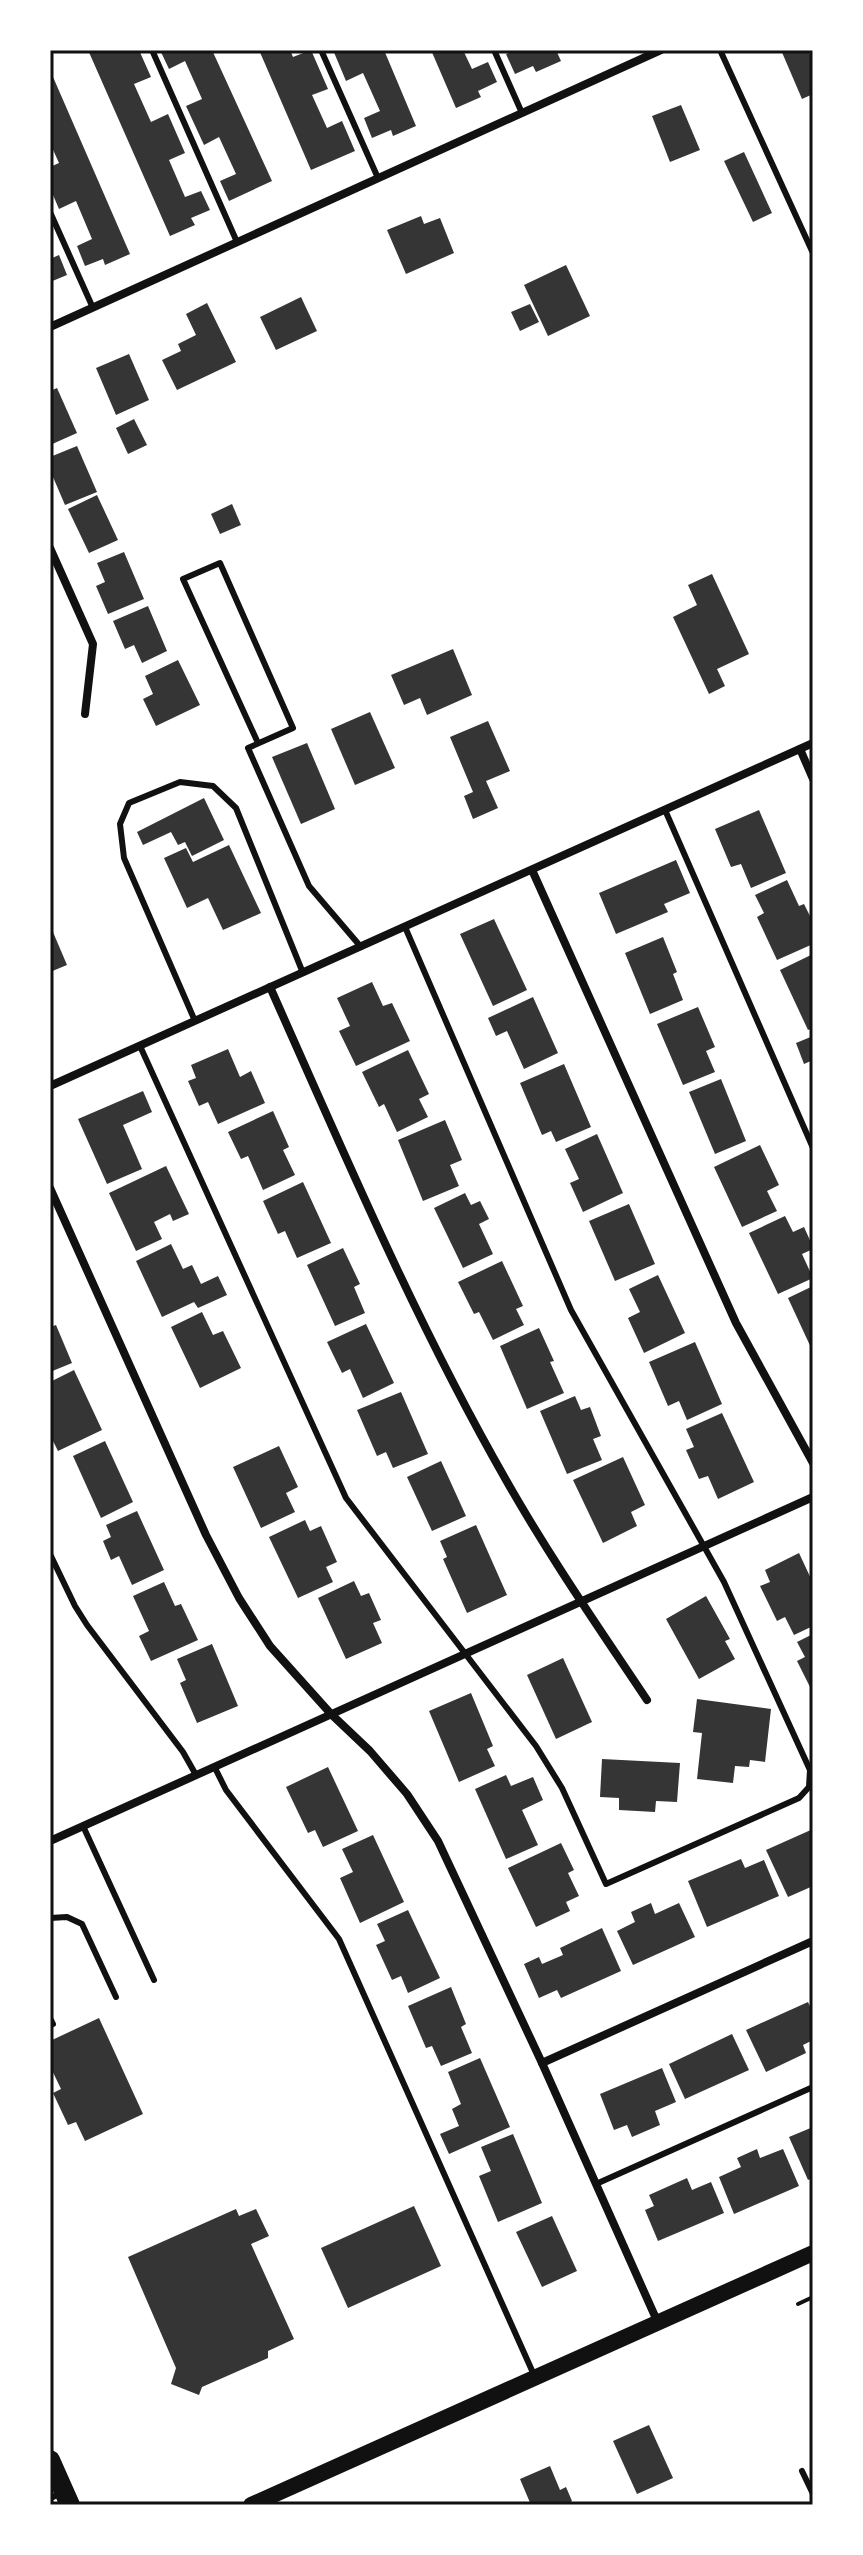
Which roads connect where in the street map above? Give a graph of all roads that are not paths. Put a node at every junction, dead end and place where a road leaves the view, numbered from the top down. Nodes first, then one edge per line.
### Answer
1 (152, 50) edge
2 (321, 50) edge
3 (494, 50) edge
4 (661, 50) edge
5 (720, 50) edge
6 (522, 113) junction
7 (378, 178) junction
8 (50, 212) edge
9 (237, 242) junction
10 (812, 251) edge
11 (93, 308) junction
12 (50, 327) edge
13 (50, 548) edge
14 (85, 714) dead end
15 (258, 743) junction
16 (813, 743) edge
17 (800, 749) junction
18 (813, 779) edge
19 (665, 810) junction
20 (532, 870) junction
21 (405, 927) junction
22 (361, 947) junction
23 (303, 973) junction
24 (270, 987) junction
25 (195, 1021) junction
26 (140, 1046) junction
27 (50, 1086) edge
28 (813, 1148) edge
29 (50, 1188) edge
30 (813, 1463) edge
31 (813, 1497) edge
32 (704, 1547) junction
33 (50, 1554) edge
34 (581, 1602) junction
35 (465, 1655) junction
36 (647, 1700) dead end
37 (331, 1714) junction
38 (215, 1768) junction
39 (196, 1775) junction
40 (83, 1826) junction
41 (50, 1841) edge
42 (50, 1918) edge
43 (813, 1941) edge
44 (154, 1980) dead end
45 (116, 1997) dead end
46 (542, 2063) junction
47 (813, 2087) edge
48 (596, 2184) junction
49 (813, 2253) edge
50 (658, 2323) junction
51 (535, 2378) junction
52 (50, 2460) edge
53 (802, 2471) dead end
54 (813, 2494) edge
55 (61, 2498) edge
56 (251, 2505) edge

1 - 9 lane
2 - 7 lane
3 - 6 lane
4 - 6 street
5 - 10 lane
6 - 7 street
7 - 9 street
8 - 11 lane
9 - 11 street
11 - 12 street
13 - 14 street
15 - 15 lane
15 - 22 lane
16 - 17 street
17 - 18 street
17 - 19 street
19 - 20 street
19 - 28 lane
20 - 21 street
20 - 30 street
21 - 22 street
21 - 32 lane
22 - 23 street
23 - 24 street
23 - 25 lane
24 - 25 street
24 - 34 street
25 - 26 street
26 - 27 street
26 - 35 lane
29 - 37 street
31 - 32 street
32 - 34 street
32 - 35 lane
33 - 39 lane
34 - 35 street
34 - 36 street
35 - 37 street
37 - 38 street
37 - 46 street
38 - 39 street
38 - 51 lane
39 - 40 street
40 - 41 street
40 - 44 lane
42 - 45 lane
43 - 46 street
46 - 48 street
47 - 48 lane
48 - 50 street
49 - 50 main road
50 - 51 main road
51 - 56 main road
52 - 55 main road
53 - 54 lane

